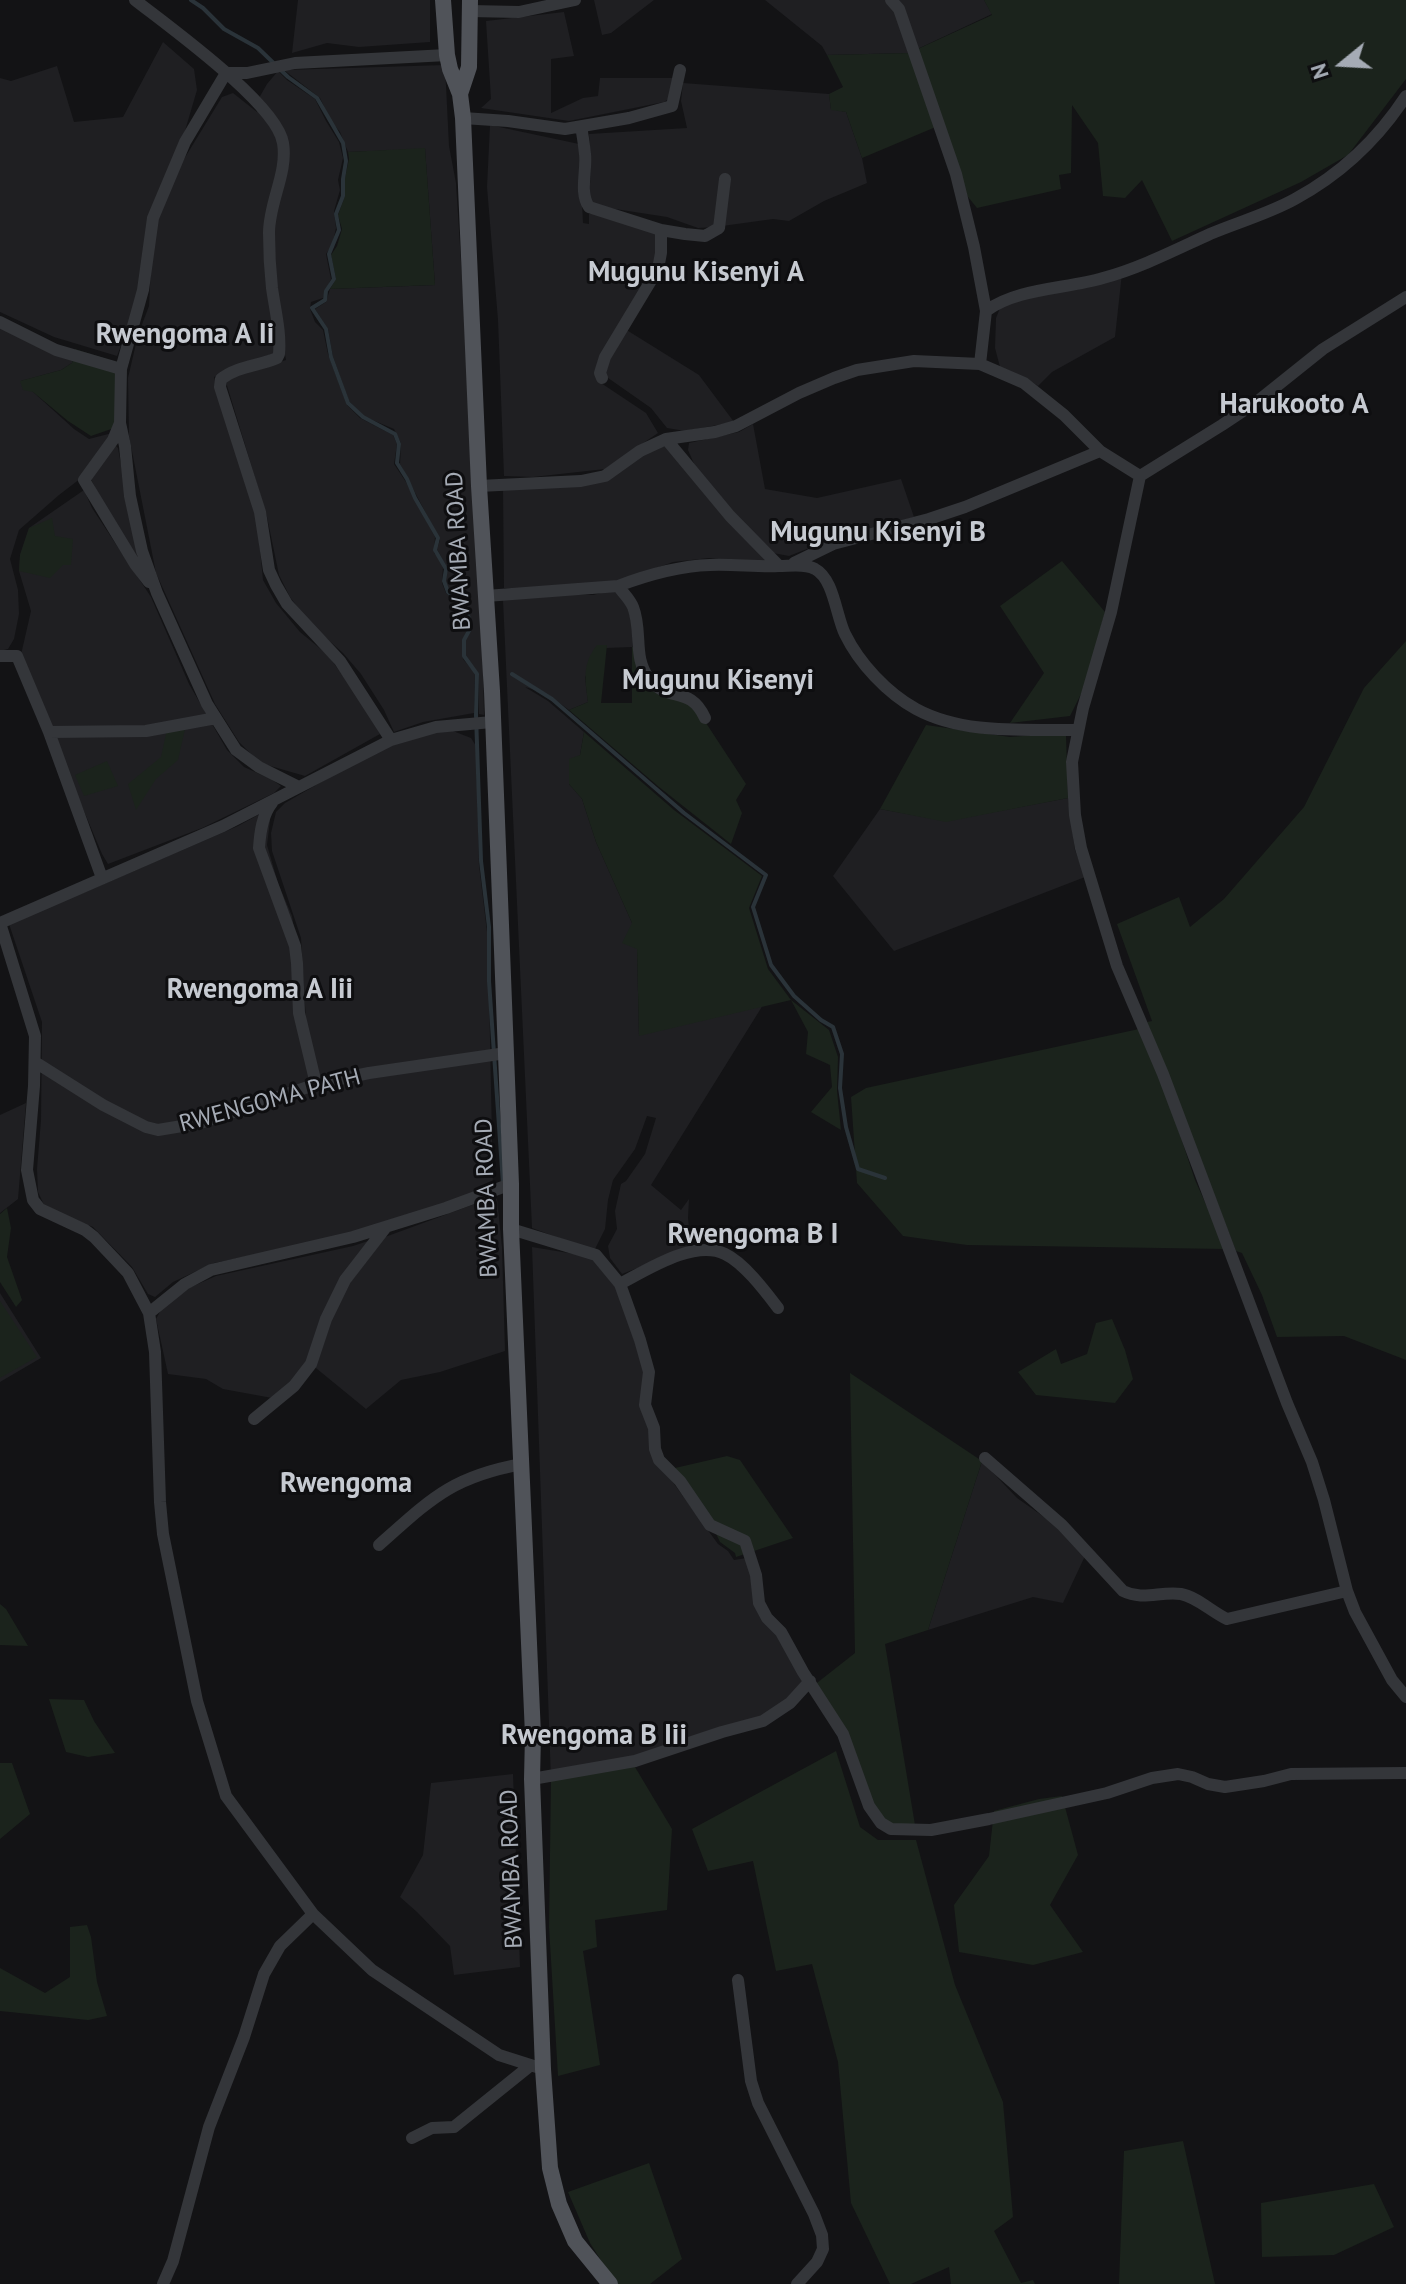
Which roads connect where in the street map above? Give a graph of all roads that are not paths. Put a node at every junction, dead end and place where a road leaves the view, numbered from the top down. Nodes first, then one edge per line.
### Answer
1 (135, 0) edge
2 (443, 0) edge
3 (575, 0) edge
4 (891, 0) edge
5 (470, 5) edge
6 (447, 55) junction
7 (680, 70) dead end
8 (226, 73) junction
9 (460, 94) junction
10 (1406, 96) edge
11 (463, 118) junction
12 (581, 127) junction
13 (725, 179) dead end
14 (661, 230) junction
15 (1406, 297) edge
16 (986, 311) junction
17 (0, 322) edge
18 (980, 364) junction
19 (121, 369) junction
20 (602, 378) dead end
21 (120, 423) junction
22 (666, 439) junction
23 (1100, 451) junction
24 (1140, 476) junction
25 (479, 486) junction
26 (784, 566) junction
27 (618, 586) junction
28 (157, 593) junction
29 (486, 596) junction
30 (0, 656) edge
31 (216, 718) junction
32 (705, 718) dead end
33 (492, 722) junction
34 (1078, 730) junction
35 (49, 732) junction
36 (391, 740) junction
37 (299, 787) junction
38 (273, 801) junction
39 (102, 878) junction
40 (0, 923) edge
41 (506, 1053) junction
42 (35, 1062) junction
43 (316, 1084) junction
44 (511, 1184) junction
45 (386, 1227) junction
46 (511, 1229) junction
47 (620, 1284) junction
48 (778, 1308) dead end
49 (149, 1313) junction
50 (254, 1419) dead end
51 (985, 1458) dead end
52 (522, 1464) junction
53 (379, 1545) dead end
54 (1347, 1591) junction
55 (810, 1681) junction
56 (1406, 1697) edge
57 (1406, 1773) edge
58 (532, 1779) junction
59 (313, 1914) junction
60 (738, 1980) dead end
61 (537, 2067) junction
62 (412, 2138) dead end
63 (163, 2284) edge
64 (610, 2284) edge
65 (797, 2284) edge

1 - 8 street
2 - 6 main road, BWAMBA ROAD
3 - 5 street
4 - 16 street
5 - 9 main road, BWAMBA ROAD
6 - 8 street
6 - 9 main road, BWAMBA ROAD
7 - 12 street
8 - 19 street
8 - 36 street
9 - 11 main road, BWAMBA ROAD
10 - 16 street
11 - 12 street
11 - 25 main road, BWAMBA ROAD
12 - 14 street
13 - 14 street
14 - 20 street
15 - 24 street
16 - 18 street
17 - 19 street
18 - 22 street
18 - 23 street
19 - 21 street
21 - 28 street
21 - 28 street
22 - 25 street
22 - 26 street
23 - 24 street
23 - 26 street
24 - 34 street
25 - 29 main road, BWAMBA ROAD
26 - 27 street
26 - 34 street
27 - 29 street
27 - 32 street
28 - 31 street
29 - 33 main road, BWAMBA ROAD
30 - 35 street
31 - 35 street
31 - 37 street
33 - 36 street
33 - 41 main road, BWAMBA ROAD
34 - 54 street
35 - 39 street
36 - 37 street
37 - 38 street
38 - 39 street
38 - 43 street
39 - 40 street
40 - 42 street
41 - 43 street, RWENGOMA PATH
41 - 44 main road, BWAMBA ROAD
42 - 43 street, RWENGOMA PATH
42 - 49 street
44 - 45 street
44 - 46 main road, BWAMBA ROAD
45 - 49 street
45 - 50 street
46 - 47 street
46 - 52 main road, BWAMBA ROAD
47 - 48 street
47 - 55 street
49 - 59 street
51 - 54 street
52 - 53 street
52 - 58 main road, BWAMBA ROAD
54 - 56 street
55 - 57 street
55 - 58 street
58 - 61 main road, BWAMBA ROAD
59 - 61 street
59 - 63 street
60 - 65 street
61 - 62 street
61 - 64 main road, BWAMBA ROAD

